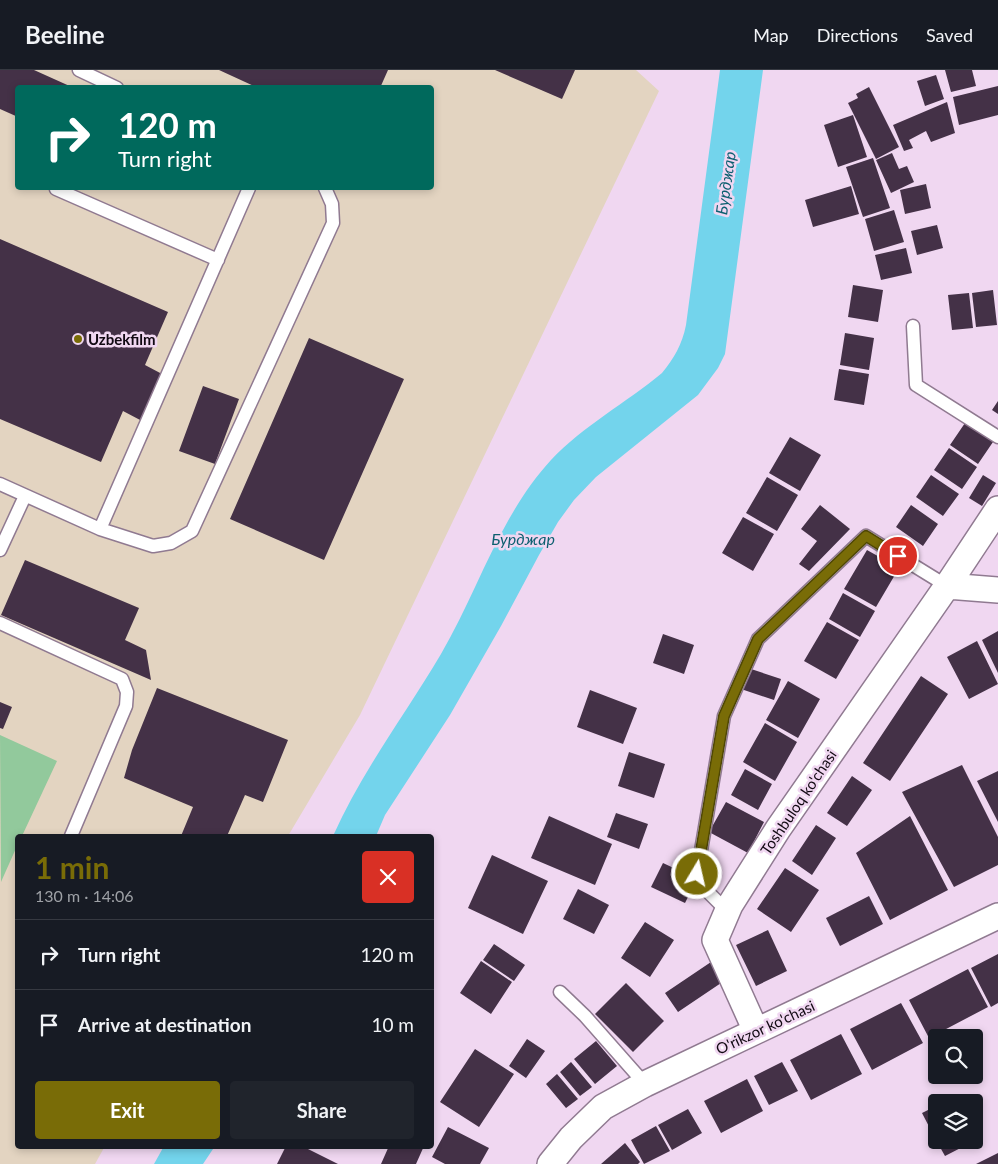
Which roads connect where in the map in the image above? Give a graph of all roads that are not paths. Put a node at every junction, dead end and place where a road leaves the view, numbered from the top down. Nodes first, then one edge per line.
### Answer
1 (79, 70) edge
2 (111, 85) edge
3 (58, 190) edge
4 (248, 190) edge
5 (326, 190) edge
6 (218, 260) junction
7 (912, 326) dead end
8 (998, 437) edge
9 (0, 484) edge
10 (25, 496) junction
11 (998, 509) edge
12 (100, 529) junction
13 (0, 550) edge
14 (947, 586) junction
15 (998, 590) edge
16 (0, 623) edge
17 (72, 834) edge
18 (727, 911) junction
19 (998, 916) edge
20 (560, 992) dead end
21 (756, 1031) junction
22 (645, 1084) junction
23 (550, 1164) edge

1 - 2 lane
3 - 6 lane
4 - 6 lane
5 - 12 lane
6 - 12 lane
7 - 8 lane
9 - 10 lane
10 - 12 lane
10 - 13 lane
11 - 14 street, Toshbuloq ko'chasi
14 - 15 street
14 - 18 street, Toshbuloq ko'chasi
14 - 18 lane
16 - 17 lane
18 - 21 street, Toshbuloq ko'chasi
19 - 21 street, O'rikzor ko'chasi
20 - 22 lane
21 - 22 street, O'rikzor ko'chasi
22 - 23 street, O'rikzor ko'chasi

